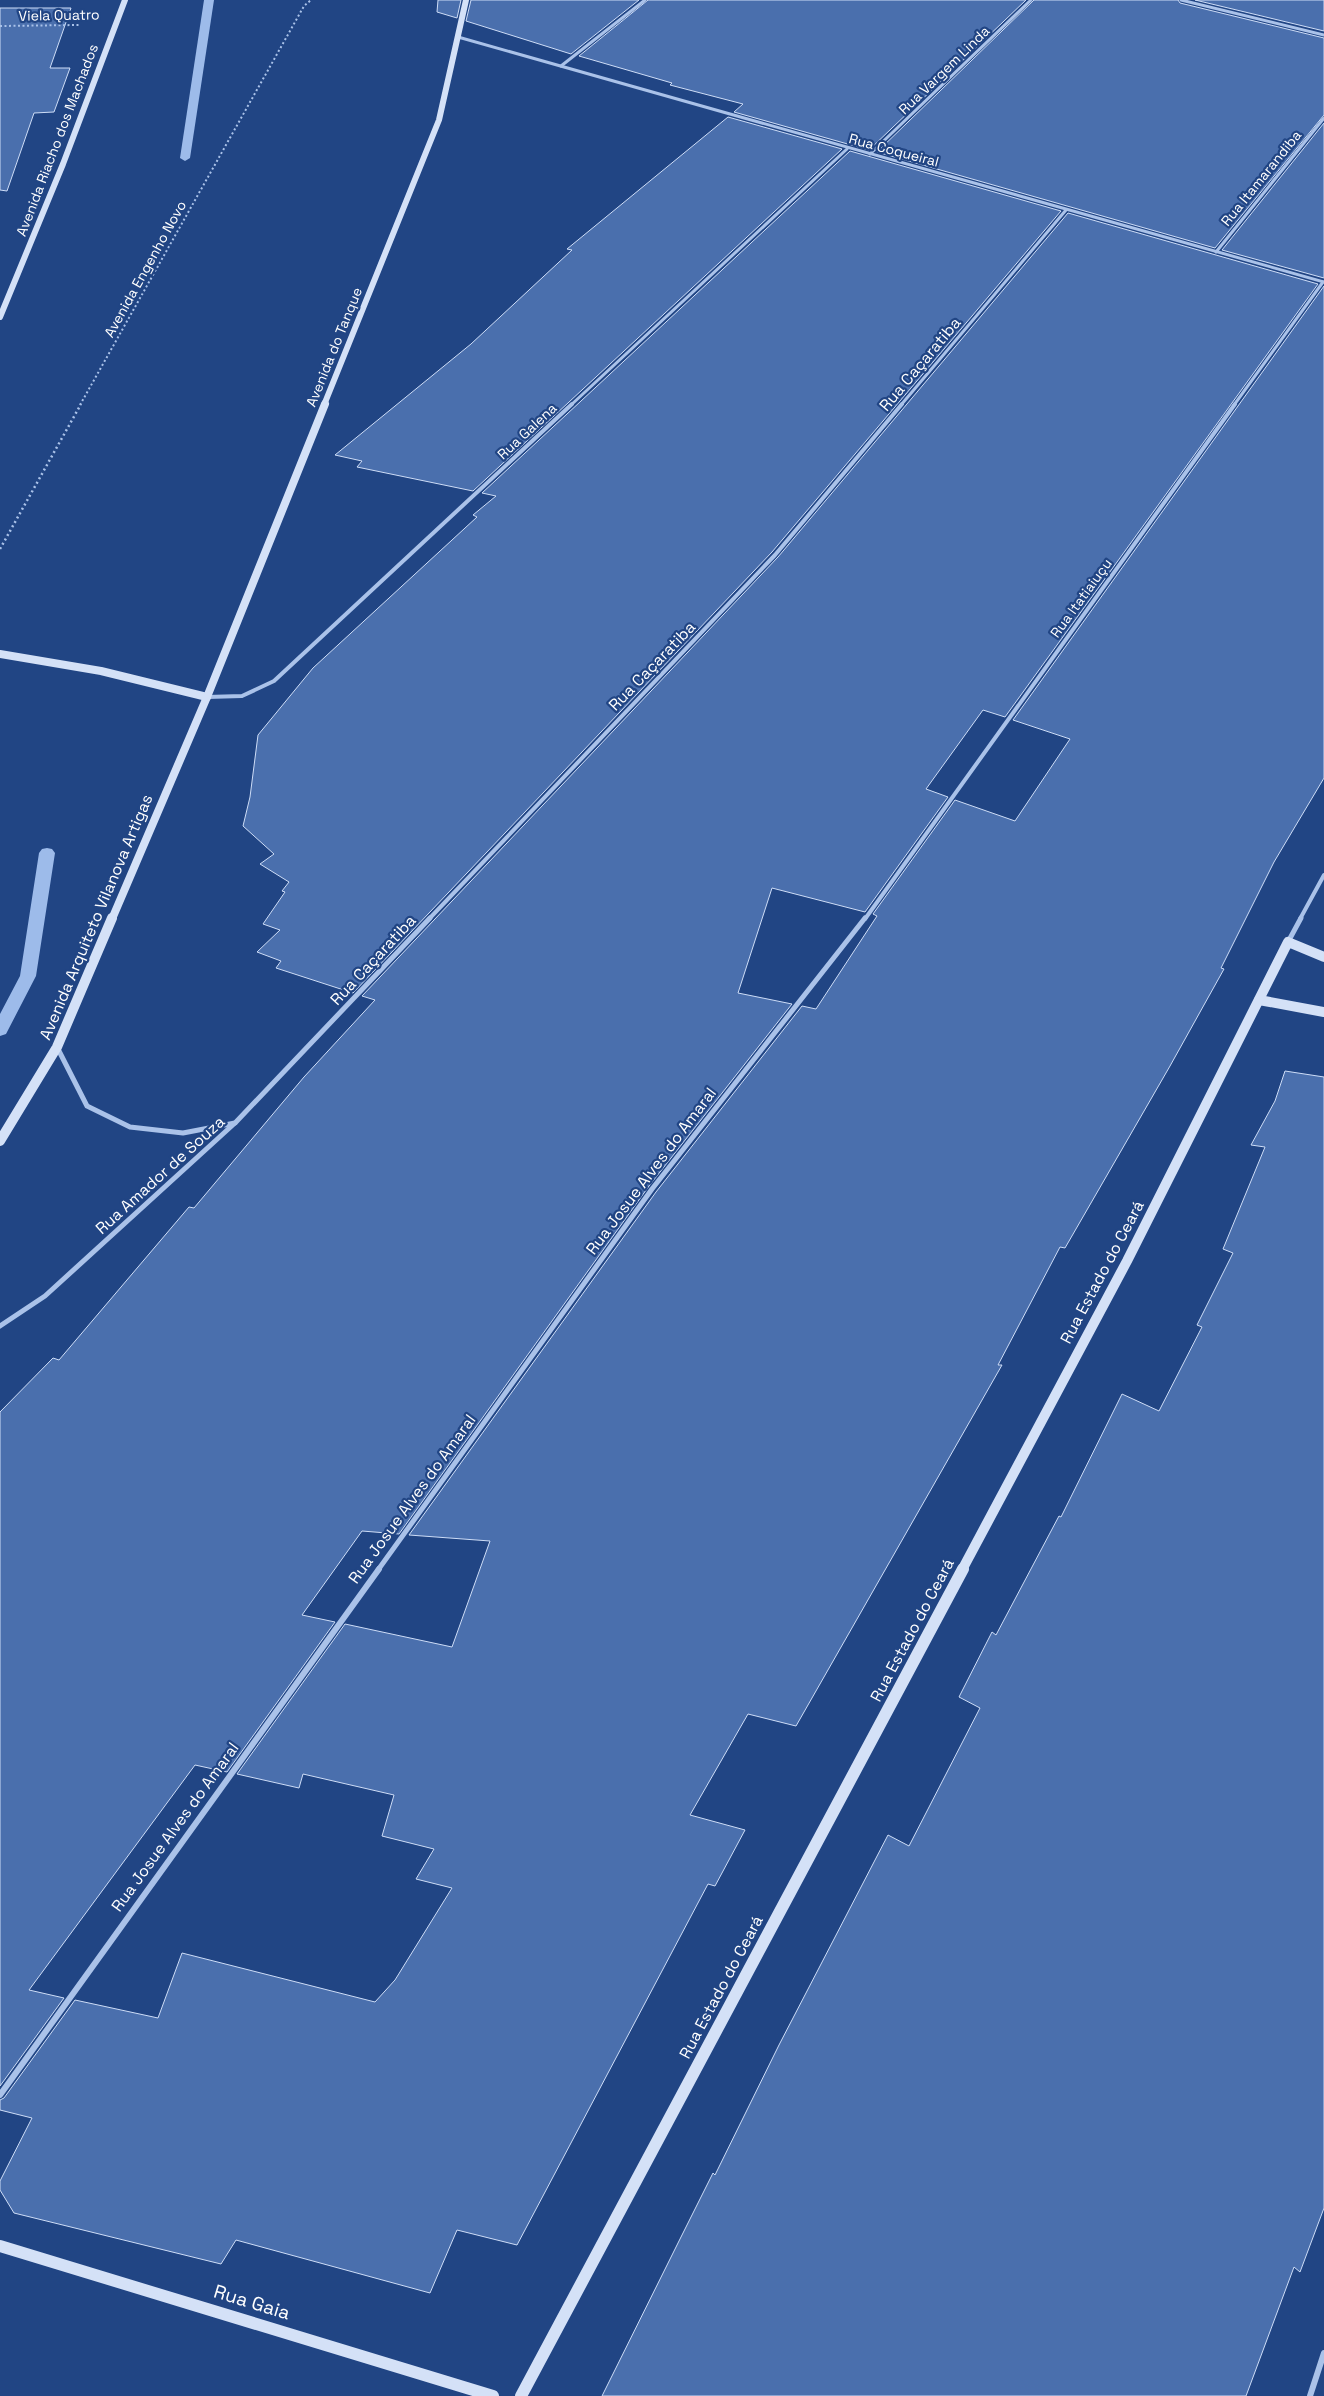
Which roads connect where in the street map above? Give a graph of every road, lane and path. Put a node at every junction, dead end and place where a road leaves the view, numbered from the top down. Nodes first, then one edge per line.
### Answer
1 (125, 0) edge
2 (310, 0) edge
3 (466, 0) edge
4 (646, 0) edge
5 (1031, 0) edge
6 (1180, 0) edge
7 (118, 24) junction
8 (0, 26) edge
9 (1324, 35) edge
10 (458, 38) junction
11 (561, 66) junction
12 (1324, 118) edge
13 (848, 149) junction
14 (870, 154) junction
15 (1066, 210) junction
16 (1216, 252) junction
17 (1323, 282) edge
18 (0, 316) edge
19 (0, 549) edge
20 (0, 654) edge
21 (207, 698) junction
22 (1324, 875) edge
23 (858, 928) joint
24 (1288, 942) junction
25 (1324, 957) edge
26 (1259, 1000) junction
27 (1324, 1012) edge
28 (57, 1047) junction
29 (236, 1122) junction
30 (0, 1141) edge
31 (0, 1326) edge
32 (0, 2095) edge
33 (0, 2246) edge
34 (1324, 2353) edge
35 (493, 2396) edge
36 (521, 2396) edge
37 (1310, 2396) edge

1 - 7 main road, Avenida Riacho dos Machados
2 - 19 path, Avenida Engenho Novo
3 - 10 main road, Avenida do Tanque
4 - 11 street
5 - 14 street, Rua Vargem Linda
6 - 9 street
7 - 8 path, Viela Quatro
7 - 18 main road, Avenida Riacho dos Machados
10 - 11 street, Rua Coqueiral
10 - 21 main road, Avenida do Tanque
11 - 13 street, Rua Coqueiral
12 - 16 street, Rua Itamarandiba
13 - 14 street, Rua Coqueiral
13 - 21 street, Rua Galena
14 - 15 street, Rua Coqueiral
15 - 16 street, Rua Coqueiral
15 - 29 street, Rua Caçaratiba
16 - 17 street, Rua Coqueiral
17 - 23 street, Rua Itatiaiuçu
20 - 21 main road
21 - 28 main road, Avenida Arquiteto Vilanova Artigas
22 - 24 street, Rua Estado do Ceará
23 - 32 street, Rua Josue Alves do Amaral
24 - 25 main road
24 - 26 main road, Rua Estado do Ceará
26 - 27 main road
26 - 36 main road, Rua Estado do Ceará
28 - 29 street, Rua Amador de Souza
28 - 30 main road, Avenida Arquiteto Vilanova Artigas
29 - 31 street, Rua Amador de Souza
33 - 35 main road, Rua Gaia
34 - 37 street

